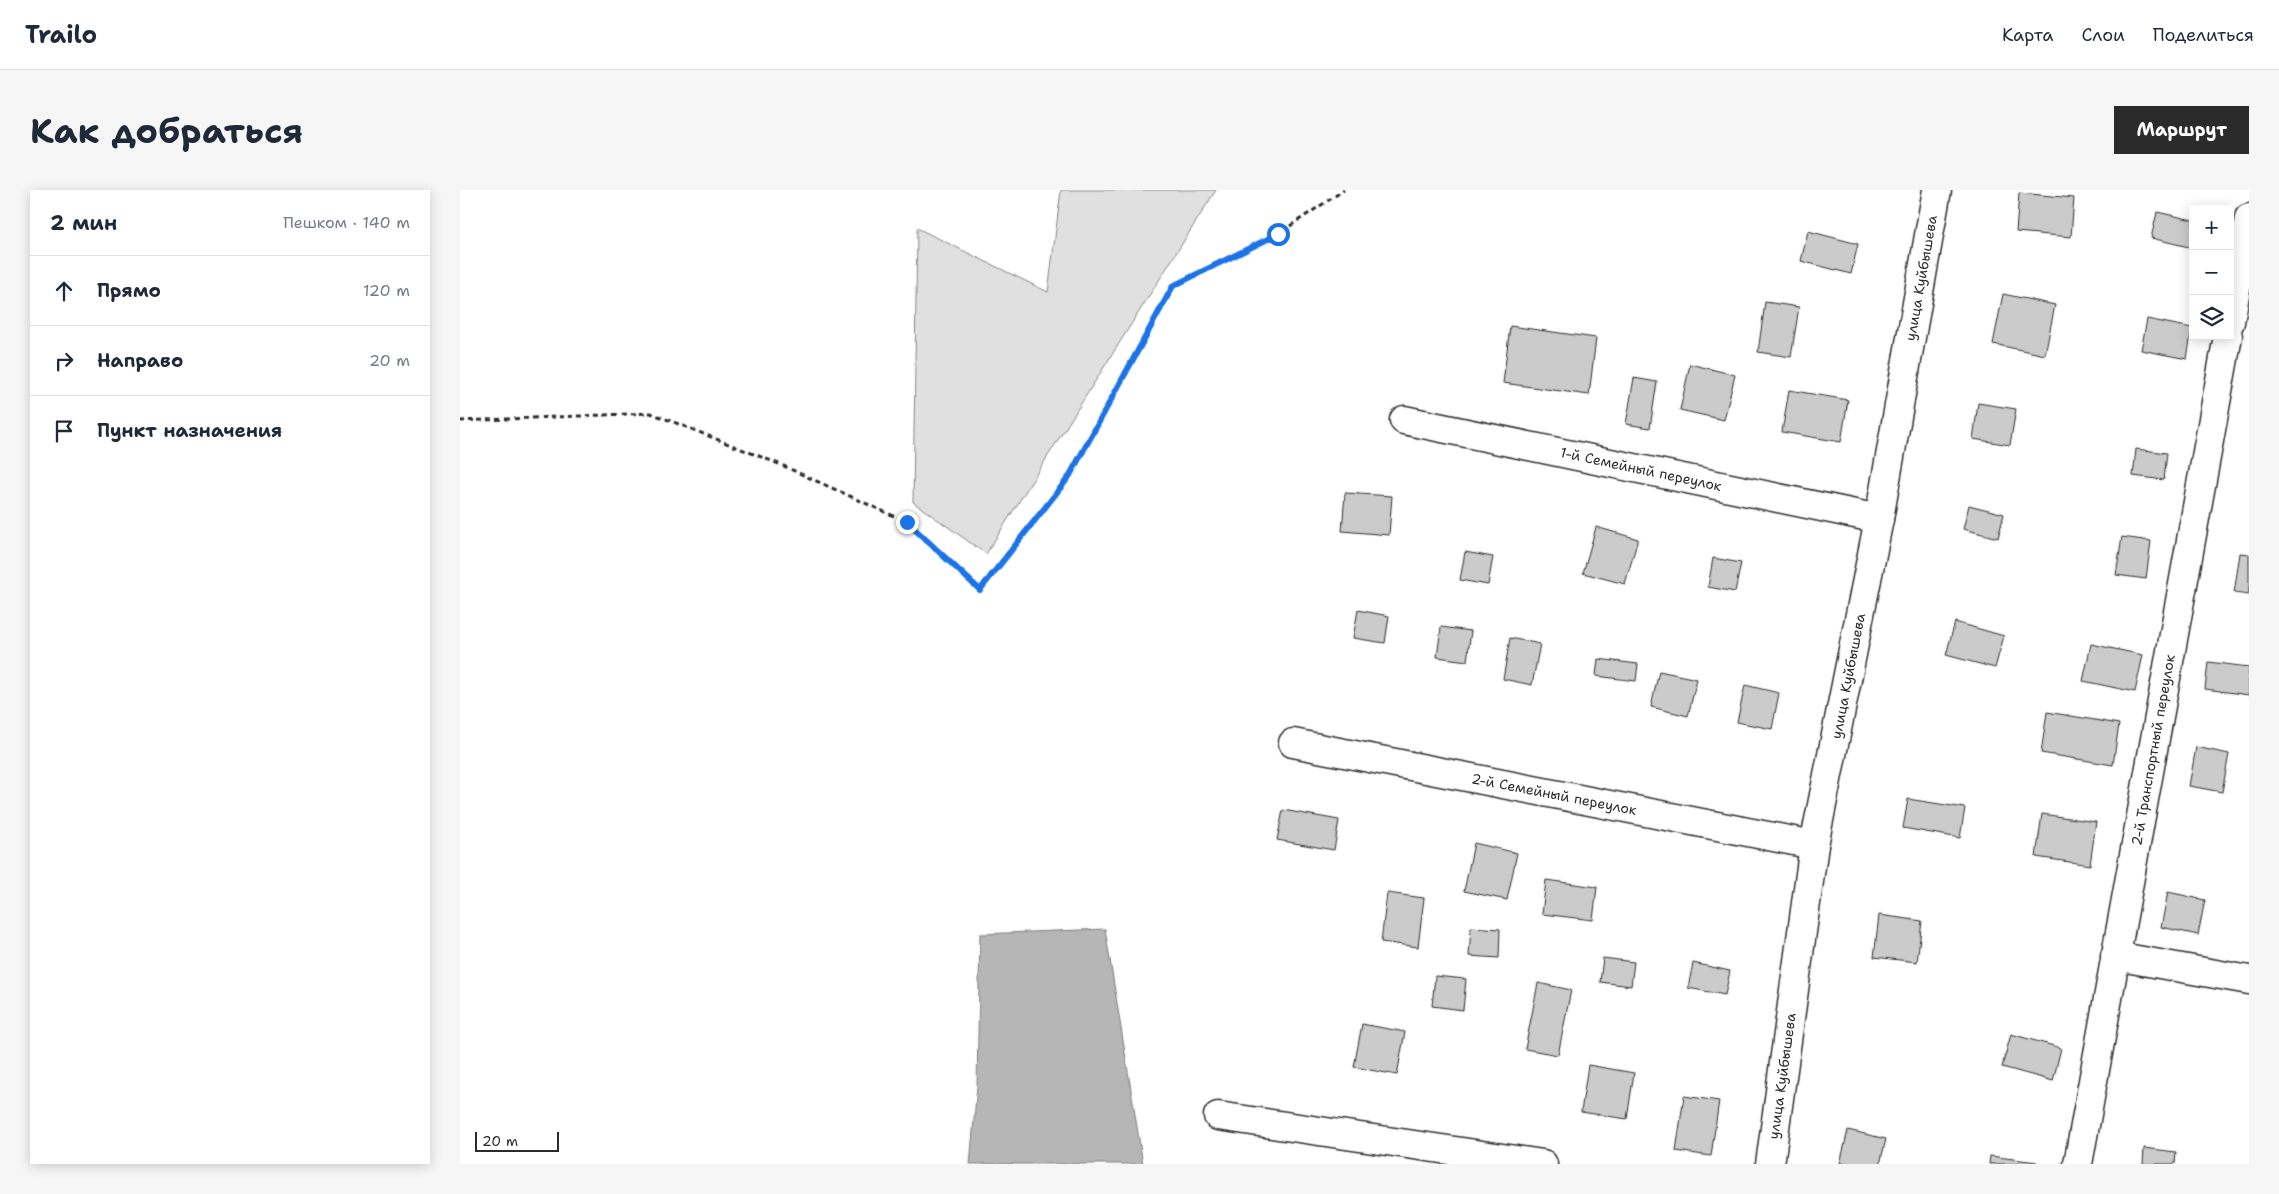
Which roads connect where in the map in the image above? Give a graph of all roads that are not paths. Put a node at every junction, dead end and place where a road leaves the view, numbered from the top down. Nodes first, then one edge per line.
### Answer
1 (1937, 190) edge
2 (2249, 218) edge
3 (2234, 300) edge
4 (2227, 340) edge
5 (1404, 420) dead end
6 (1879, 519) junction
7 (1293, 743) dead end
8 (1814, 845) junction
9 (2115, 956) junction
10 (2249, 980) edge
11 (1218, 1116) dead end
12 (1543, 1164) edge
13 (1770, 1164) edge
14 (2078, 1164) edge

1 - 6 street, улица Куйбышева
2 - 3 street
4 - 9 street, 2-й Транспортный переулок
5 - 6 street, 1-й Семейный переулок
6 - 8 street, улица Куйбышева
7 - 8 street, 2-й Семейный переулок
8 - 13 street, улица Куйбышева
9 - 10 street
9 - 14 street, 2-й Транспортный переулок
11 - 12 street

